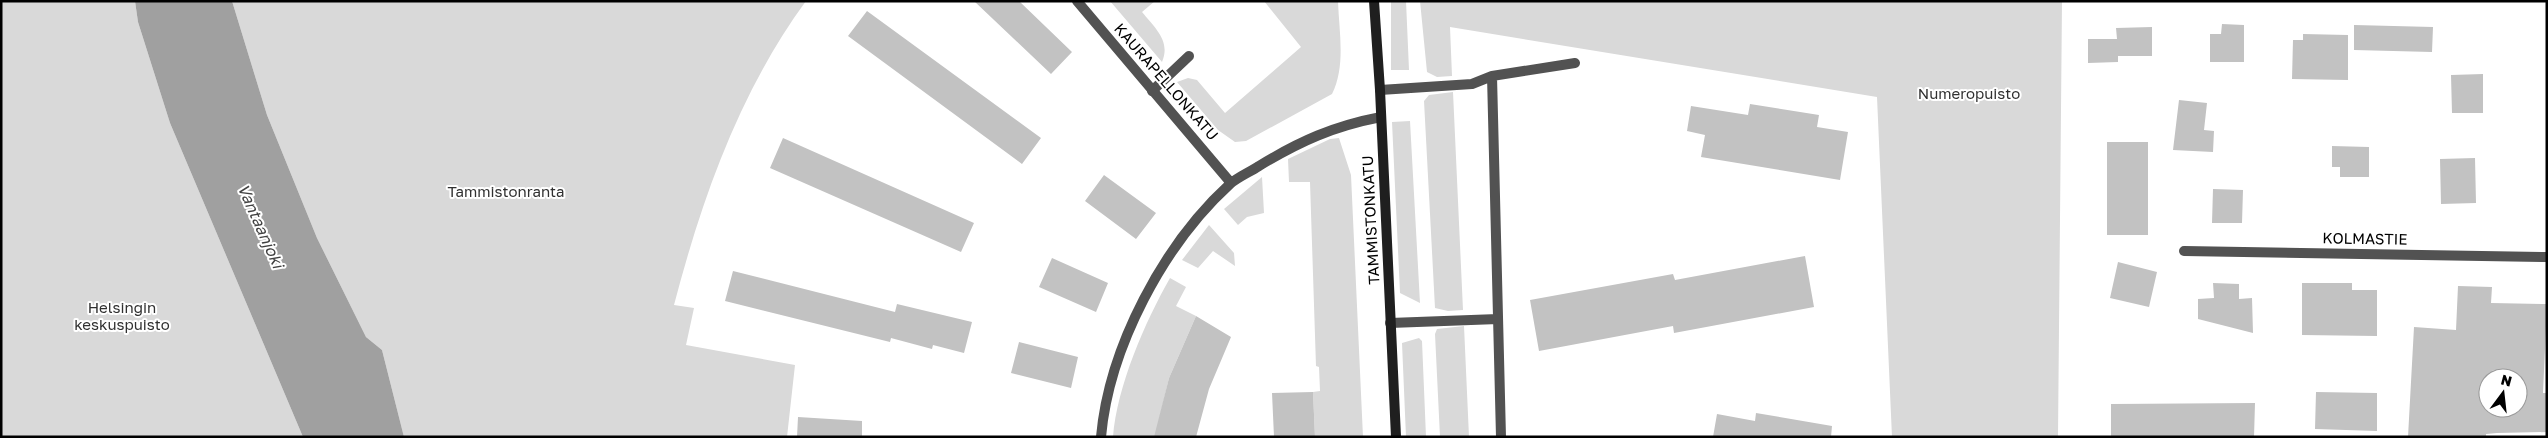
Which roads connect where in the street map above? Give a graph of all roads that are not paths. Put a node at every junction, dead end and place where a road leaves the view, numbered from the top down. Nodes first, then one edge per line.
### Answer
1 (1077, 1) edge
2 (1374, 1) edge
3 (1189, 56) dead end
4 (1575, 63) dead end
5 (1492, 76) junction
6 (1152, 90) junction
7 (1380, 90) junction
8 (1381, 118) junction
9 (1231, 183) junction
10 (2184, 251) dead end
11 (2547, 257) edge
12 (1498, 319) junction
13 (1390, 323) junction
14 (1101, 437) edge
15 (1396, 437) edge
16 (1501, 437) edge

1 - 6 street, KAURAPELLONKATU
2 - 7 street, TAMMISTONKATU
3 - 6 street
4 - 5 street
5 - 7 street
5 - 12 street
6 - 9 street, KAURAPELLONKATU
7 - 8 street, TAMMISTONKATU
8 - 9 street
8 - 13 street, TAMMISTONKATU
9 - 14 street
10 - 11 street, KOLMASTIE
12 - 13 street
12 - 16 street
13 - 15 street, TAMMISTONKATU

